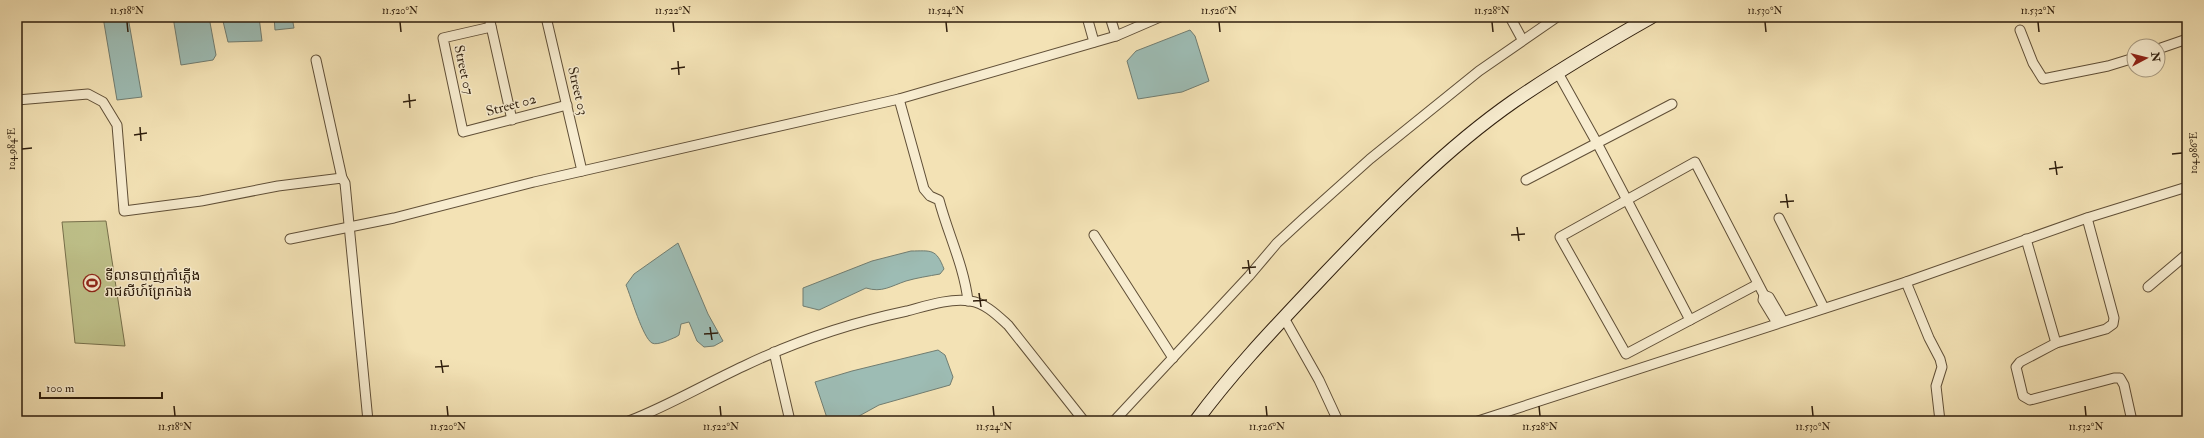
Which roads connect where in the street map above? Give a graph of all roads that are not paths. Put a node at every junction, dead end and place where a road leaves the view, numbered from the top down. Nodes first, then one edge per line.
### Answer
1 (489, 17) edge
2 (546, 17) edge
3 (1087, 17) edge
4 (1110, 17) edge
5 (1160, 17) edge
6 (1510, 17) edge
7 (1557, 17) edge
8 (1651, 17) edge
9 (491, 27) junction
10 (2020, 30) dead end
11 (1116, 36) junction
12 (1522, 39) junction
13 (2187, 39) edge
14 (1094, 42) junction
15 (2166, 46) edge
16 (316, 60) dead end
17 (2126, 60) edge
18 (1558, 74) junction
19 (899, 99) junction
20 (17, 100) edge
21 (1672, 104) dead end
22 (567, 105) junction
23 (512, 120) junction
24 (463, 132) joint
25 (1597, 143) junction
26 (582, 171) junction
27 (342, 178) junction
28 (1526, 180) dead end
29 (2187, 187) edge
30 (1627, 200) junction
31 (1779, 218) dead end
32 (2087, 218) junction
33 (351, 226) junction
34 (1094, 235) dead end
35 (290, 239) dead end
36 (2026, 239) junction
37 (2187, 254) edge
38 (1906, 282) junction
39 (1758, 284) junction
40 (2148, 287) dead end
41 (968, 301) junction
42 (1824, 308) junction
43 (1284, 318) junction
44 (1690, 320) junction
45 (1780, 322) junction
46 (2056, 343) junction
47 (774, 352) junction
48 (1173, 358) junction
49 (642, 419) edge
50 (368, 421) edge
51 (629, 421) edge
52 (790, 421) edge
53 (1084, 421) edge
54 (1114, 421) edge
55 (1196, 421) edge
56 (1338, 421) edge
57 (1478, 421) edge
58 (1940, 421) edge
59 (2132, 421) edge

1 - 9 street
2 - 22 street, Street 03
3 - 14 street
4 - 11 street
5 - 11 street
6 - 12 street
7 - 12 street
8 - 18 street
9 - 23 street
9 - 24 street, Street 07
10 - 17 street
11 - 14 street
12 - 48 street
13 - 15 street
14 - 19 street
16 - 27 street
18 - 25 street
18 - 43 street
19 - 26 street
19 - 41 street
20 - 27 street
21 - 25 street
22 - 23 street, Street 02
22 - 26 street, Street 03
23 - 24 street, Street 02
25 - 28 street
25 - 30 street
26 - 33 street
27 - 33 street
29 - 32 street
30 - 39 street
30 - 44 street
30 - 44 street
31 - 42 street
32 - 36 street
32 - 46 street
33 - 35 street
33 - 50 street
34 - 48 street
36 - 38 street
36 - 46 street
37 - 40 street
38 - 42 street
38 - 58 street
39 - 44 street
39 - 45 street
41 - 47 street
41 - 53 street
42 - 45 street
43 - 55 street
43 - 56 street
45 - 57 street
46 - 59 street
47 - 49 street
47 - 52 street
48 - 54 street
49 - 51 street

